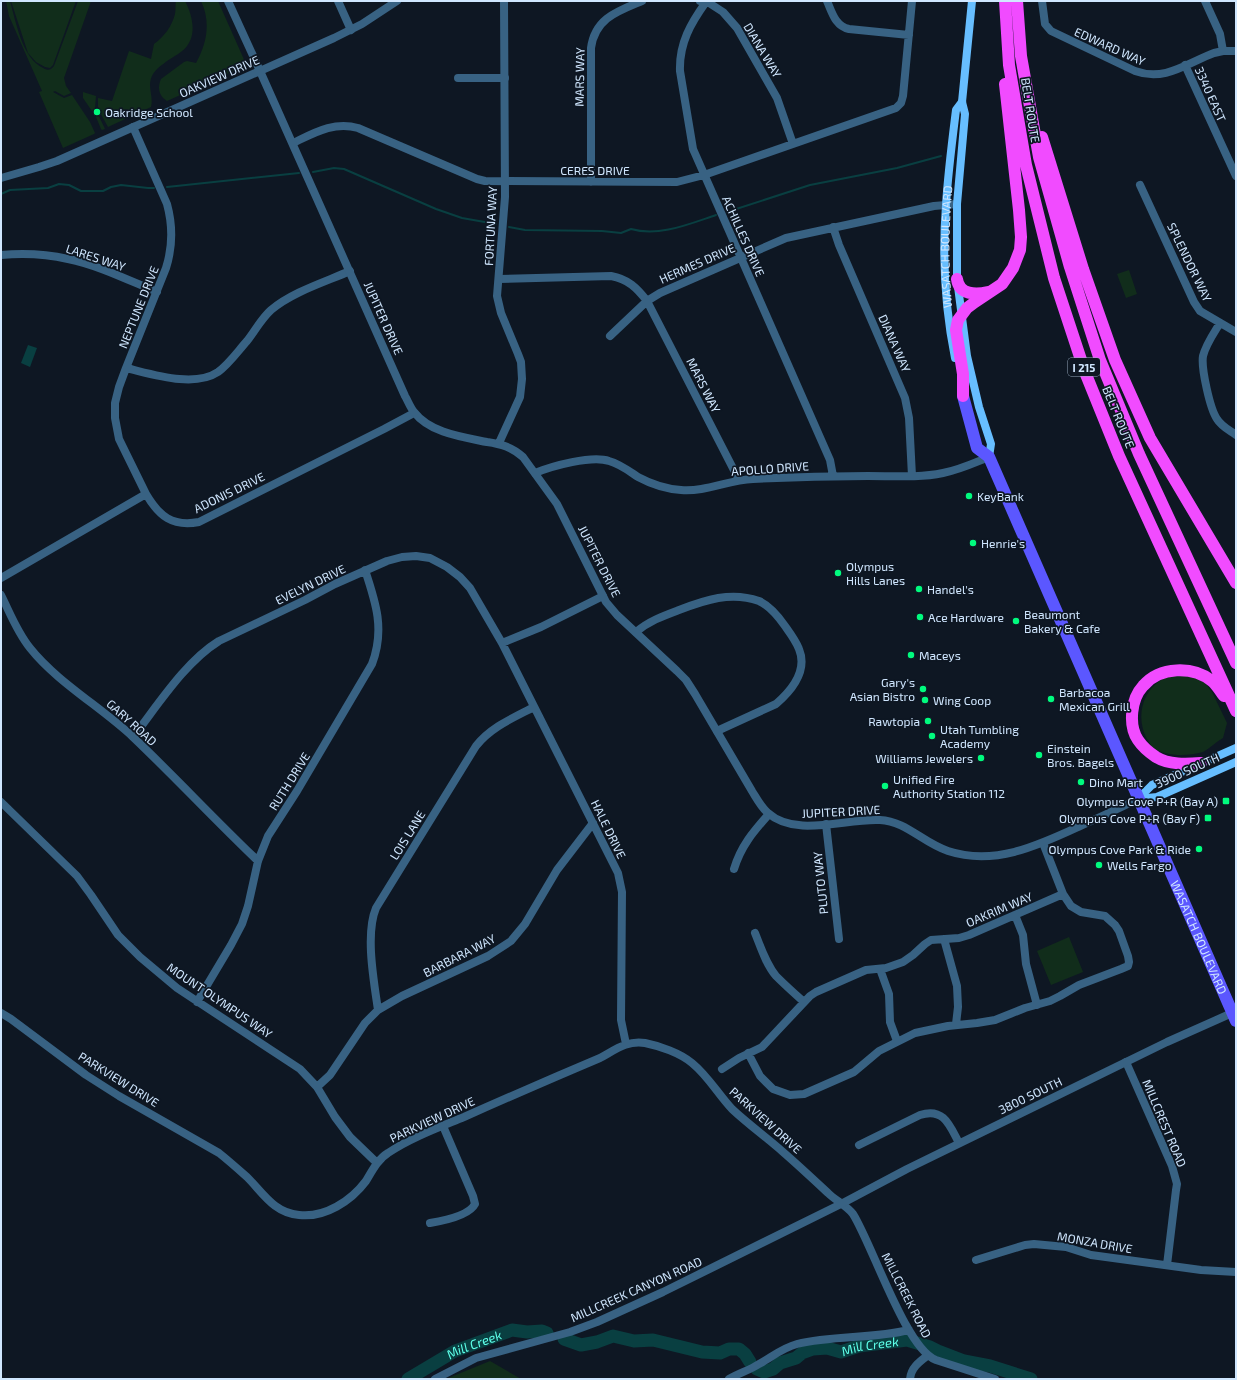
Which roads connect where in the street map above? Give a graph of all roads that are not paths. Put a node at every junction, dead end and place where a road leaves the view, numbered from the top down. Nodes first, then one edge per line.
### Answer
1 (228, 1) edge
2 (338, 1) edge
3 (397, 1) edge
4 (504, 1) edge
5 (642, 1) edge
6 (704, 1) edge
7 (827, 1) edge
8 (912, 1) edge
9 (972, 1) edge
10 (1001, 1) edge
11 (1005, 1) edge
12 (1017, 1) edge
13 (1042, 1) edge
14 (1205, 1) edge
15 (351, 30) junction
16 (909, 35) junction
17 (1223, 51) junction
18 (1236, 51) edge
19 (1021, 56) junction
20 (1186, 65) junction
21 (260, 71) junction
22 (458, 78) dead end
23 (505, 78) junction
24 (962, 102) junction
25 (133, 127) junction
26 (293, 143) junction
27 (793, 144) junction
28 (704, 175) junction
29 (1236, 176) edge
30 (1, 178) edge
31 (505, 182) junction
32 (591, 182) junction
33 (1140, 185) dead end
34 (946, 204) junction
35 (957, 204) junction
36 (833, 227) junction
37 (1, 255) edge
38 (740, 257) junction
39 (350, 271) junction
40 (499, 279) junction
41 (957, 279) junction
42 (993, 290) junction
43 (157, 292) junction
44 (647, 301) junction
45 (961, 316) junction
46 (1220, 323) junction
47 (1236, 332) edge
48 (610, 336) dead end
49 (126, 368) junction
50 (962, 396) junction
51 (414, 413) junction
52 (1236, 435) edge
53 (499, 443) junction
54 (989, 457) junction
55 (535, 473) junction
56 (833, 476) junction
57 (912, 476) junction
58 (739, 480) junction
59 (146, 494) junction
60 (365, 570) junction
61 (1, 578) edge
62 (1236, 584) edge
63 (1, 595) edge
64 (603, 596) junction
65 (636, 632) junction
66 (502, 643) junction
67 (1236, 663) edge
68 (534, 707) junction
69 (1236, 711) edge
70 (717, 731) junction
71 (133, 737) junction
72 (1236, 748) edge
73 (1236, 762) edge
74 (1201, 763) junction
75 (1138, 799) junction
76 (1, 802) edge
77 (769, 814) junction
78 (593, 823) junction
79 (826, 824) junction
80 (1043, 843) junction
81 (258, 861) junction
82 (734, 869) dead end
83 (1063, 894) junction
84 (1015, 915) junction
85 (755, 933) dead end
86 (839, 939) dead end
87 (944, 940) junction
88 (880, 969) junction
89 (197, 1002) junction
90 (804, 1002) junction
91 (1037, 1005) junction
92 (378, 1010) junction
93 (1, 1013) edge
94 (1235, 1016) edge
95 (956, 1024) junction
96 (897, 1041) junction
97 (626, 1044) junction
98 (748, 1053) junction
99 (1126, 1062) junction
100 (722, 1069) dead end
101 (316, 1087) junction
102 (443, 1126) junction
103 (959, 1143) junction
104 (859, 1145) dead end
105 (377, 1164) junction
106 (841, 1204) junction
107 (430, 1223) dead end
108 (976, 1260) dead end
109 (1167, 1265) junction
110 (1236, 1272) edge
111 (911, 1334) junction
112 (928, 1356) junction
113 (435, 1379) edge
114 (729, 1379) edge
115 (910, 1379) edge
116 (995, 1379) edge

1 - 21 street, JUPITER DRIVE
2 - 15 street
3 - 15 street, OAKVIEW DRIVE
4 - 23 street, FORTUNA WAY
5 - 32 street, MARS WAY
6 - 27 street, DIANA WAY
6 - 28 street, ACHILLES DRIVE
7 - 16 street
8 - 16 street
9 - 24 main road, WASATCH BOULEVARD
10 - 42 highway
11 - 69 highway, BELT ROUTE / I 215
12 - 19 highway, BELT ROUTE / I 215
13 - 20 street, EDWARD WAY
14 - 17 street
15 - 21 street, OAKVIEW DRIVE
16 - 27 street, CERES DRIVE
17 - 18 street, EDWARD WAY
17 - 20 street, EDWARD WAY
19 - 62 highway
19 - 67 highway, BELT ROUTE / I 215
20 - 29 street, 3340 EAST
21 - 25 street, OAKVIEW DRIVE
21 - 26 street, JUPITER DRIVE
22 - 23 street
23 - 31 street, FORTUNA WAY
24 - 34 main road, WASATCH BOULEVARD
24 - 35 main road, WASATCH BOULEVARD
25 - 30 street, OAKVIEW DRIVE
25 - 43 street, NEPTUNE DRIVE
26 - 31 street, CERES DRIVE
26 - 39 street, JUPITER DRIVE
27 - 28 street, CERES DRIVE
28 - 32 street, CERES DRIVE
28 - 38 street, ACHILLES DRIVE
31 - 32 street, CERES DRIVE
31 - 40 street, FORTUNA WAY
33 - 46 street, SPLENDOR WAY
34 - 35 street, HERMES DRIVE
34 - 36 street, HERMES DRIVE
34 - 50 main road, WASATCH BOULEVARD
35 - 41 main road, WASATCH BOULEVARD
36 - 38 street, HERMES DRIVE
36 - 57 street, DIANA WAY
37 - 43 street, LARES WAY
38 - 44 street, HERMES DRIVE
38 - 56 street, ACHILLES DRIVE
39 - 49 street
39 - 51 street, JUPITER DRIVE
40 - 44 street
40 - 53 street, FORTUNA WAY
41 - 42 highway
41 - 45 main road, WASATCH BOULEVARD
42 - 45 highway
43 - 49 street, NEPTUNE DRIVE
44 - 48 street, HERMES DRIVE
44 - 58 street, MARS WAY
45 - 50 highway
45 - 54 main road, WASATCH BOULEVARD
46 - 47 street, SPLENDOR WAY
46 - 52 street
49 - 59 street, NEPTUNE DRIVE
50 - 54 main road, WASATCH BOULEVARD
51 - 53 street, JUPITER DRIVE
51 - 59 street, ADONIS DRIVE
53 - 55 street, JUPITER DRIVE
54 - 57 street, APOLLO DRIVE
54 - 75 main road, WASATCH BOULEVARD
55 - 58 street, APOLLO DRIVE
55 - 64 street, JUPITER DRIVE
56 - 57 street, APOLLO DRIVE
56 - 58 street, APOLLO DRIVE
59 - 61 street
60 - 66 street, EVELYN DRIVE
60 - 71 street, EVELYN DRIVE
60 - 81 street, RUTH DRIVE
63 - 71 street, GARY ROAD
64 - 65 street, JUPITER DRIVE
64 - 66 street
65 - 70 street, JUPITER DRIVE
65 - 70 street
66 - 68 street, HALE DRIVE
68 - 78 street, HALE DRIVE
68 - 92 street, LOIS LANE
69 - 74 highway
70 - 77 street, JUPITER DRIVE
71 - 81 street, GARY ROAD
72 - 74 main road, 3900 SOUTH
73 - 75 main road, 3900 SOUTH
74 - 75 main road, 3900 SOUTH
75 - 80 street, JUPITER DRIVE
75 - 94 main road, WASATCH BOULEVARD
76 - 89 street, MOUNT OLYMPUS WAY
77 - 79 street, JUPITER DRIVE
77 - 82 street
78 - 92 street, BARBARA WAY
78 - 97 street, HALE DRIVE
79 - 80 street, JUPITER DRIVE
79 - 86 street, PLUTO WAY
80 - 83 street
81 - 89 street, RUTH DRIVE
83 - 84 street, OAKRIM WAY
83 - 91 street
84 - 87 street, OAKRIM WAY
84 - 91 street
85 - 90 street
87 - 88 street, OAKRIM WAY
87 - 95 street
88 - 90 street, OAKRIM WAY
88 - 96 street
89 - 101 street, MOUNT OLYMPUS WAY
90 - 98 street, OAKRIM WAY
91 - 95 street
92 - 101 street, BARBARA WAY
93 - 105 street, PARKVIEW DRIVE
94 - 99 street, 3800 SOUTH
95 - 96 street
96 - 98 street
97 - 102 street, PARKVIEW DRIVE
97 - 106 street, PARKVIEW DRIVE
98 - 100 street, OAKRIM WAY
99 - 103 street, 3800 SOUTH
99 - 109 street, MILLCREST ROAD
101 - 105 street, MOUNT OLYMPUS WAY
102 - 105 street, PARKVIEW DRIVE
102 - 107 street
103 - 104 street
103 - 106 street, 3800 SOUTH
106 - 111 street, MILLCREEK ROAD
106 - 113 street, MILLCREEK CANYON ROAD
108 - 109 street, MONZA DRIVE
109 - 110 street, MONZA DRIVE
111 - 112 street, MILLCREEK ROAD
111 - 114 street
112 - 115 street
112 - 116 street, MILLCREEK ROAD

